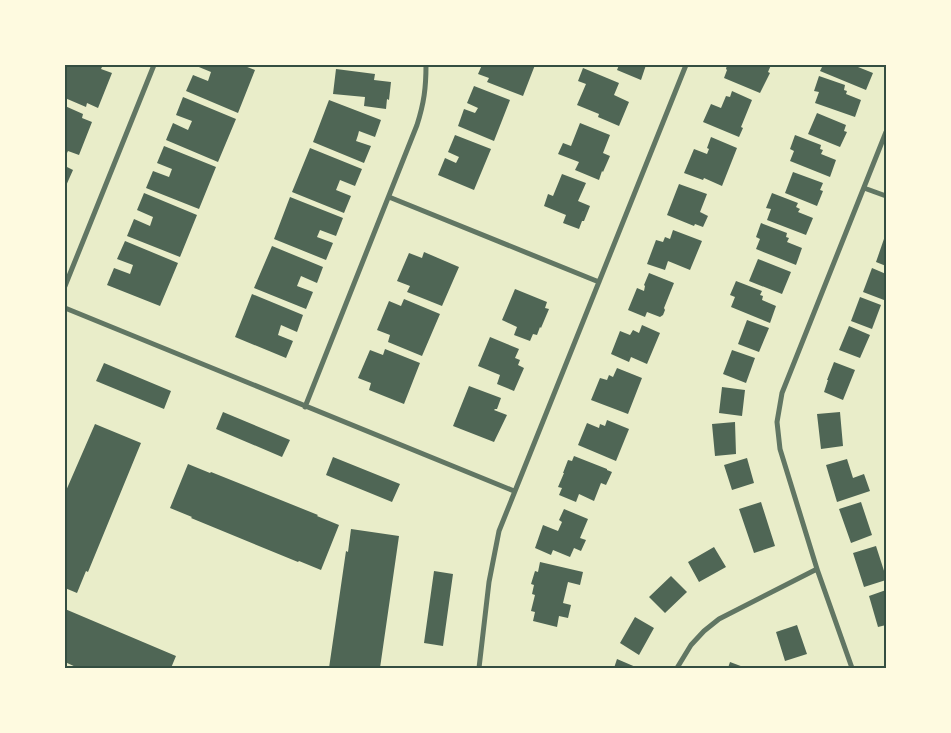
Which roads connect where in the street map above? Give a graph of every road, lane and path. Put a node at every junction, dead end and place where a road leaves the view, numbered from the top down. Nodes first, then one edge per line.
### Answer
1 (154, 65) edge
2 (426, 65) edge
3 (686, 65) edge
4 (886, 132) edge
5 (864, 188) junction
6 (389, 196) junction
7 (886, 196) edge
8 (599, 282) junction
9 (65, 286) edge
10 (65, 308) edge
11 (305, 407) junction
12 (514, 491) junction
13 (817, 569) junction
14 (479, 668) edge
15 (678, 668) edge
16 (852, 668) edge

1 - 9 street
2 - 6 street
3 - 8 street
4 - 5 street
5 - 7 street
5 - 13 street
6 - 8 street
6 - 11 street
8 - 12 street
10 - 11 street
11 - 12 street
12 - 14 street
13 - 15 street
13 - 16 street

